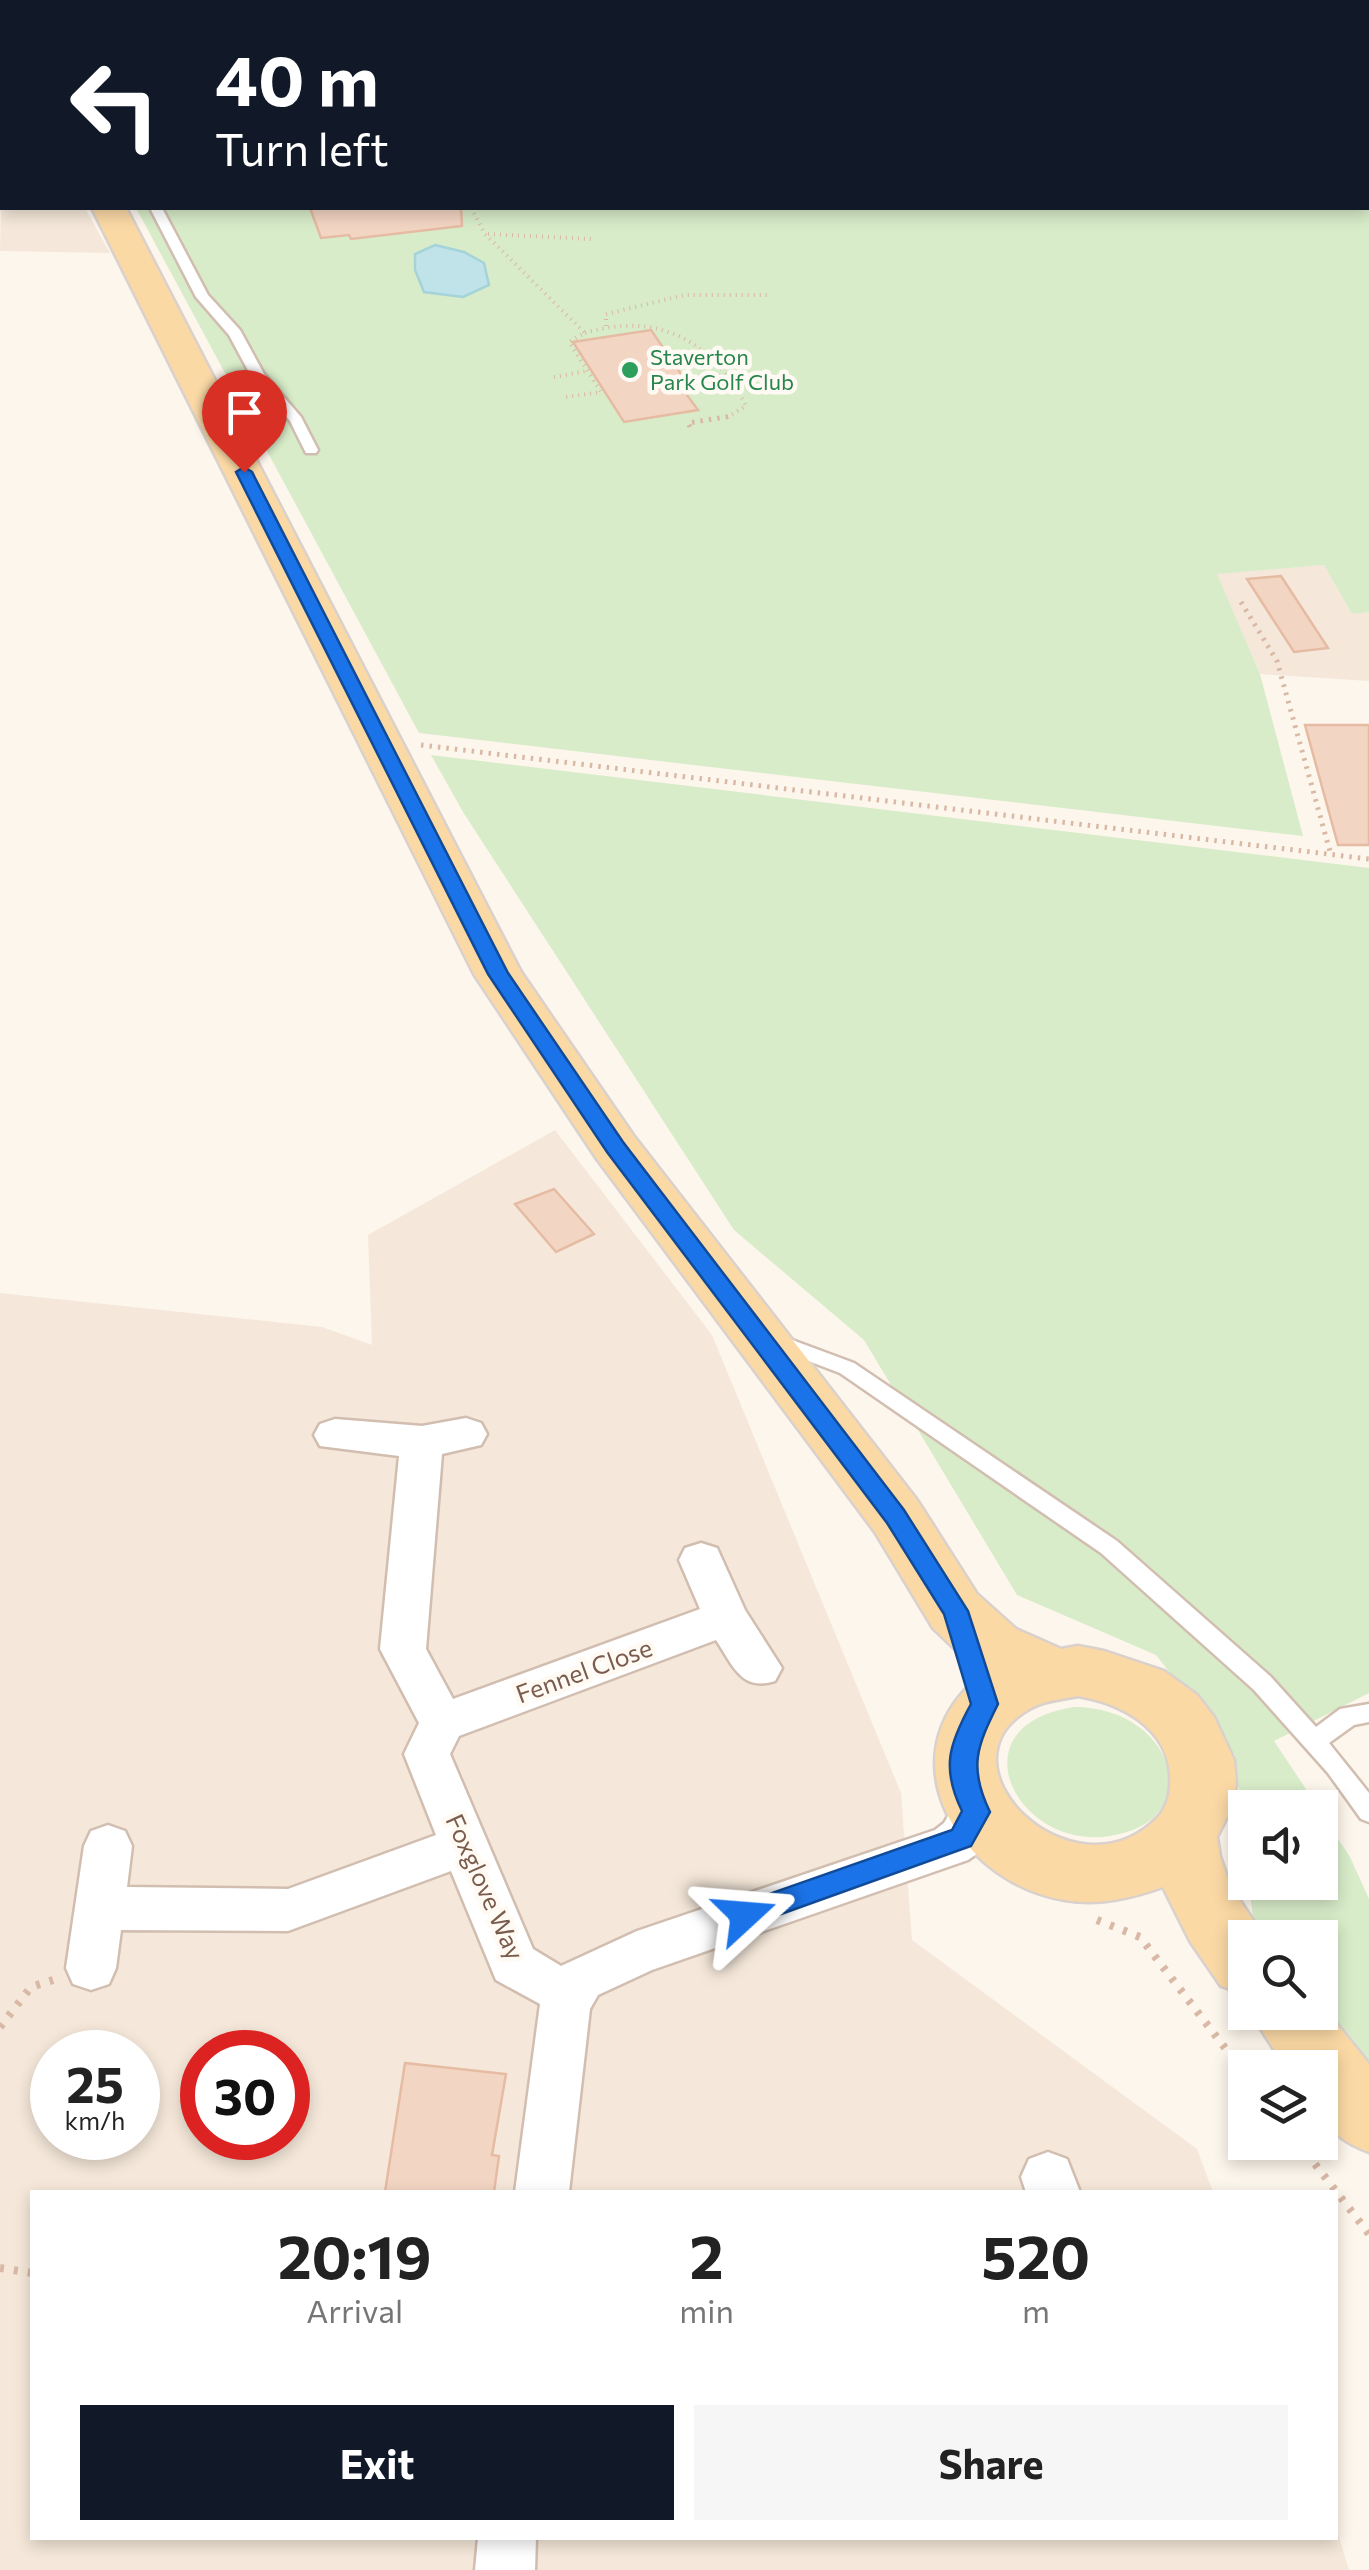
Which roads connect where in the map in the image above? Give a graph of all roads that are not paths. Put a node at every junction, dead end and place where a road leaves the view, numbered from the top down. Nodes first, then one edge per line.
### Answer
1 (110, 210) edge
2 (157, 210) edge
3 (311, 450) dead end
4 (764, 1338) junction
5 (336, 1434) dead end
6 (701, 1560) dead end
7 (955, 1611) junction
8 (726, 1618) junction
9 (759, 1668) dead end
10 (1050, 1672) junction
11 (985, 1704) junction
12 (1369, 1713) edge
13 (442, 1724) junction
14 (1314, 1741) junction
15 (1369, 1812) edge
16 (994, 1831) junction
17 (1184, 1838) junction
18 (465, 1844) junction
19 (108, 1846) dead end
20 (1103, 1894) junction
21 (100, 1908) junction
22 (1228, 1941) edge
23 (1228, 1945) edge
24 (92, 1968) road end
25 (572, 1992) junction
26 (1299, 2030) edge
27 (1369, 2119) edge
28 (542, 2190) edge
29 (507, 2540) edge
30 (505, 2570) edge

1 - 4 main road
2 - 3 lane
4 - 7 main road
4 - 14 lane
5 - 13 street
6 - 8 street
7 - 10 main road
7 - 11 main road
8 - 9 street
8 - 13 street, Fennel Close
10 - 11 main road
10 - 17 main road
11 - 16 main road
12 - 14 lane
13 - 18 street, Foxglove Way
14 - 15 lane
16 - 20 main road
16 - 25 street
17 - 20 main road
17 - 22 main road
18 - 21 street
18 - 25 street, Foxglove Way
19 - 21 street
20 - 23 main road
21 - 24 street
25 - 28 street
26 - 27 main road
29 - 30 street

